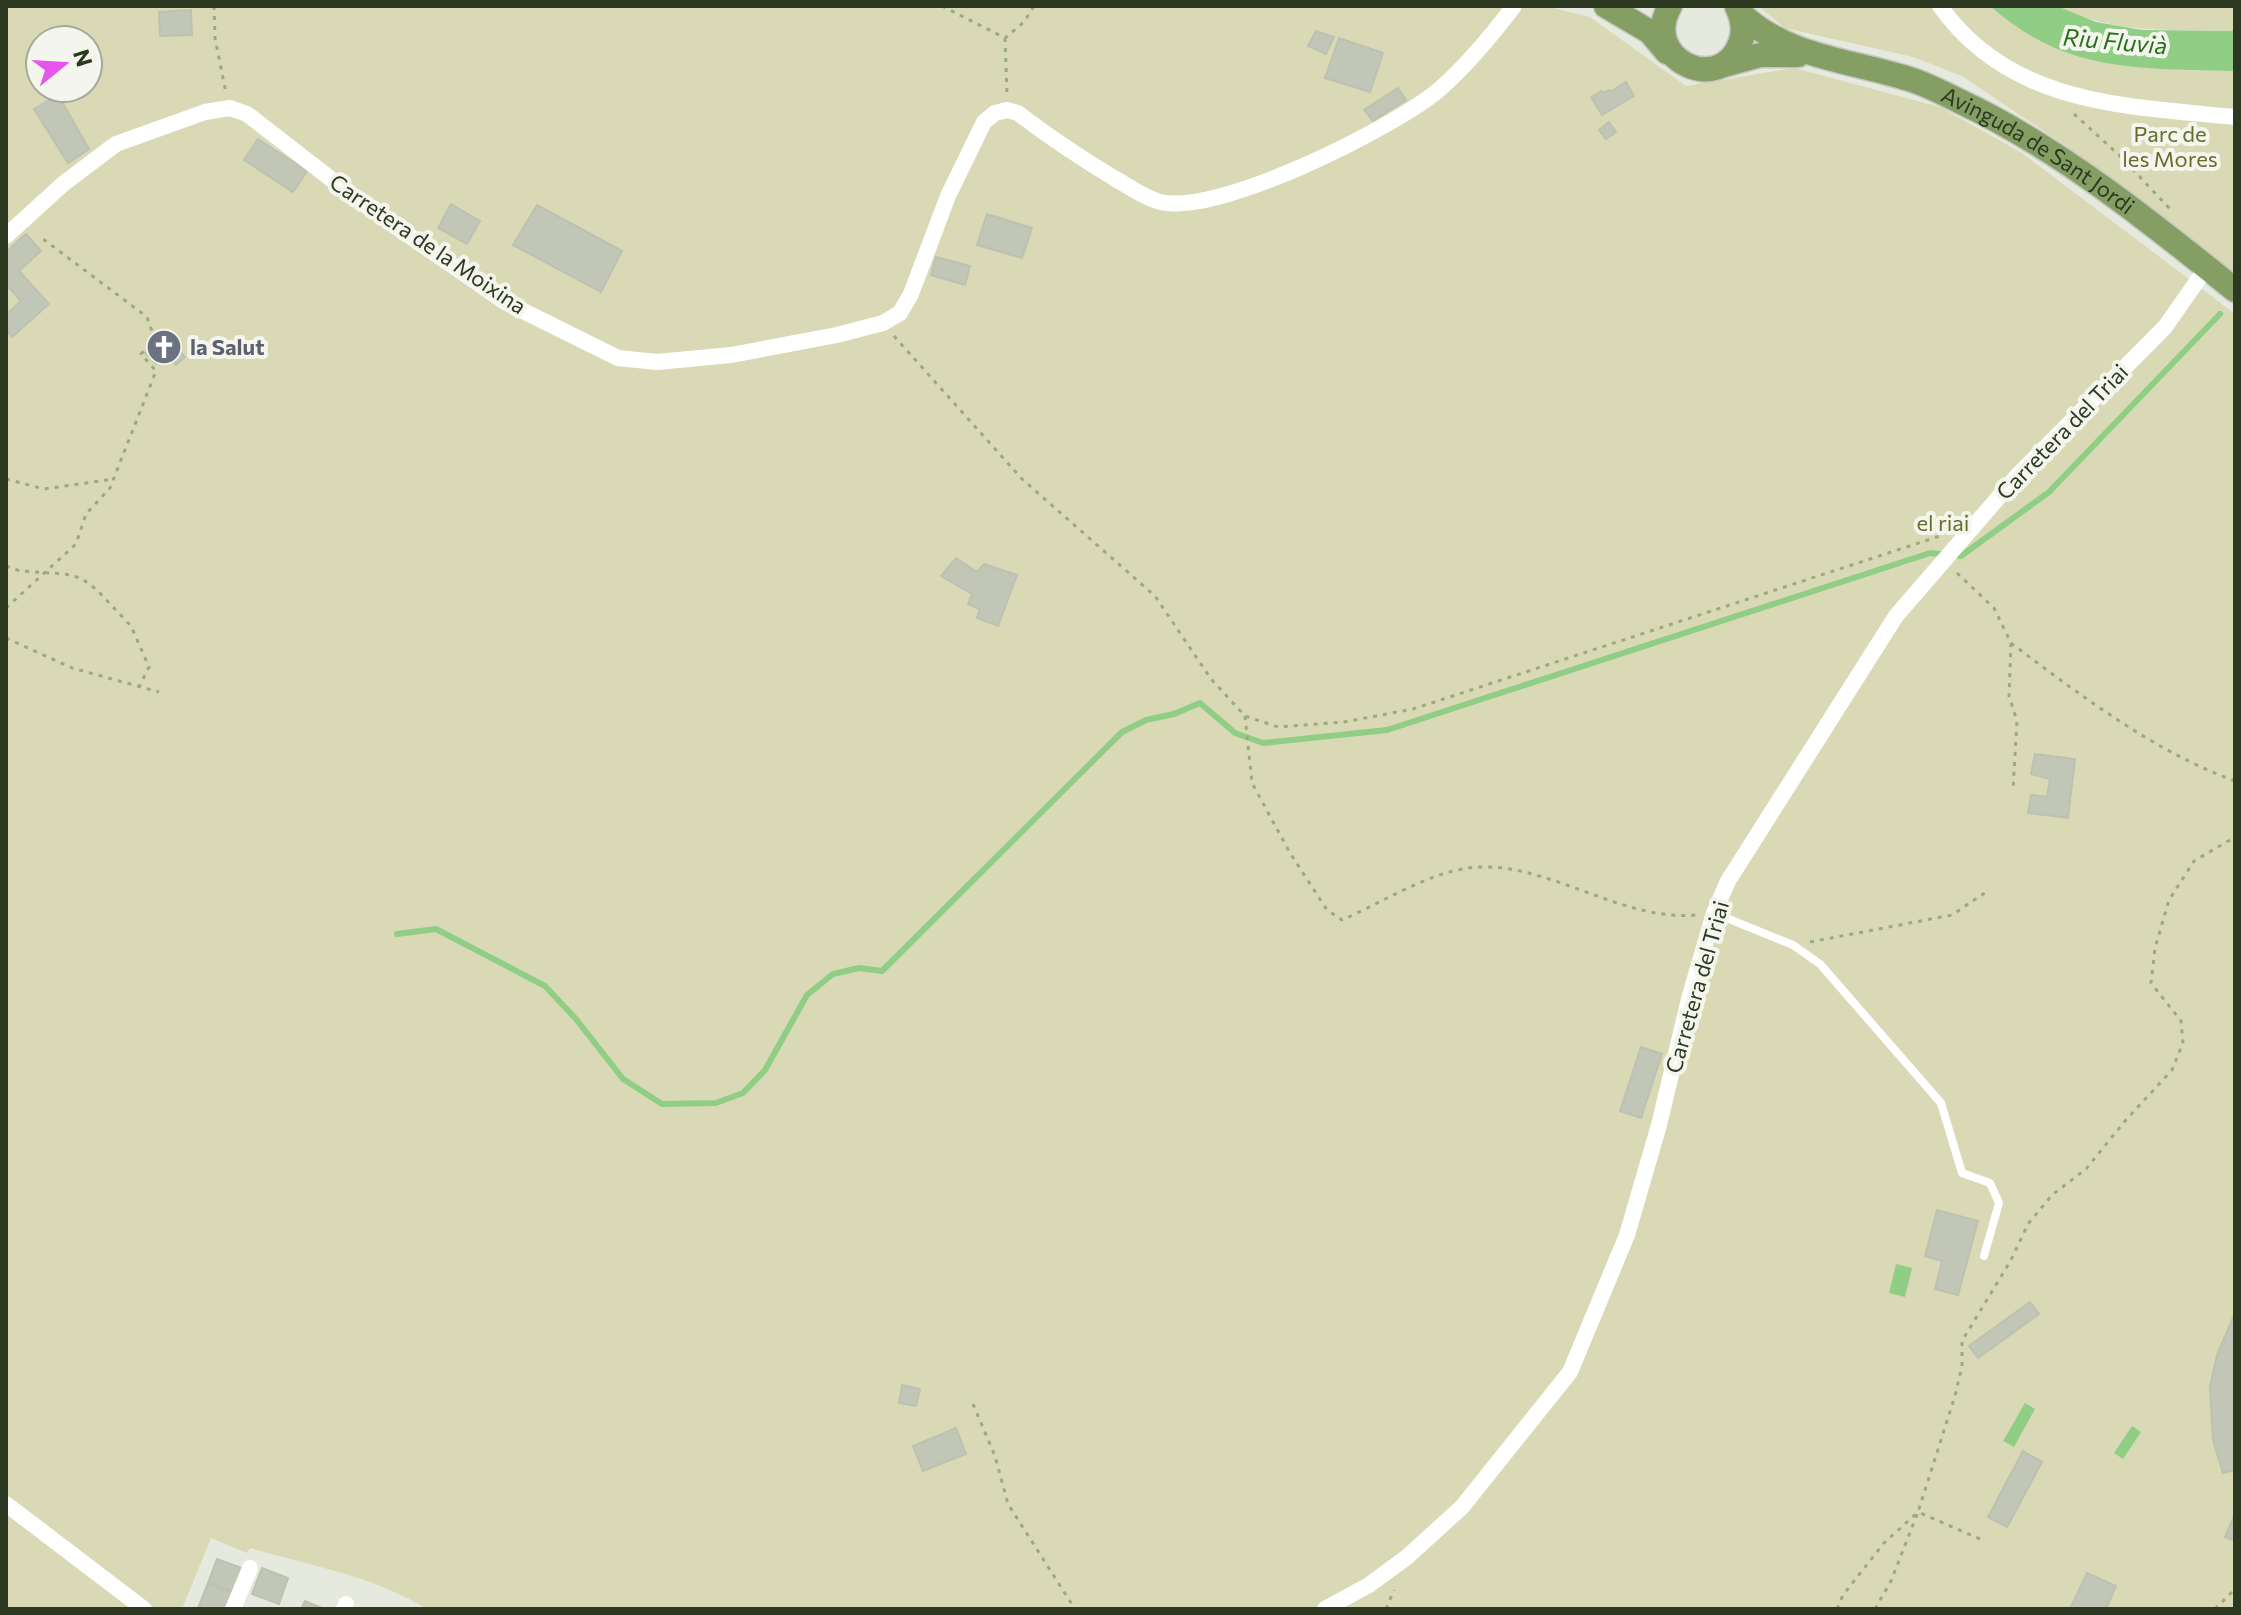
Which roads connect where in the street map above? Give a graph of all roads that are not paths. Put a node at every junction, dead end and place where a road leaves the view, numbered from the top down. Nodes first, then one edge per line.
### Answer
1 (1514, 6) edge
2 (1606, 6) edge
3 (1670, 6) edge
4 (1940, 6) edge
5 (1738, 10) edge
6 (1816, 55) junction
7 (1676, 58) junction
8 (1718, 67) junction
9 (2235, 117) edge
10 (6, 236) edge
11 (2207, 267) junction
12 (2235, 290) edge
13 (1714, 913) junction
14 (1984, 1256) dead end
15 (6, 1504) edge
16 (250, 1568) dead end
17 (144, 1609) edge
18 (233, 1609) edge
19 (1325, 1609) edge

1 - 10 street, Carretera de la Moixina
2 - 7 main road
3 - 7 main road
4 - 9 street
5 - 6 main road, Avinguda de Sant Jordi
5 - 8 main road
6 - 8 main road, Avinguda de Sant Jordi
6 - 11 main road, Avinguda de Sant Jordi
7 - 8 main road
11 - 12 main road, Avinguda de Sant Jordi
11 - 13 street, Carretera del Triai
13 - 14 lane
13 - 19 street, Carretera del Triai
15 - 17 street
16 - 18 street

